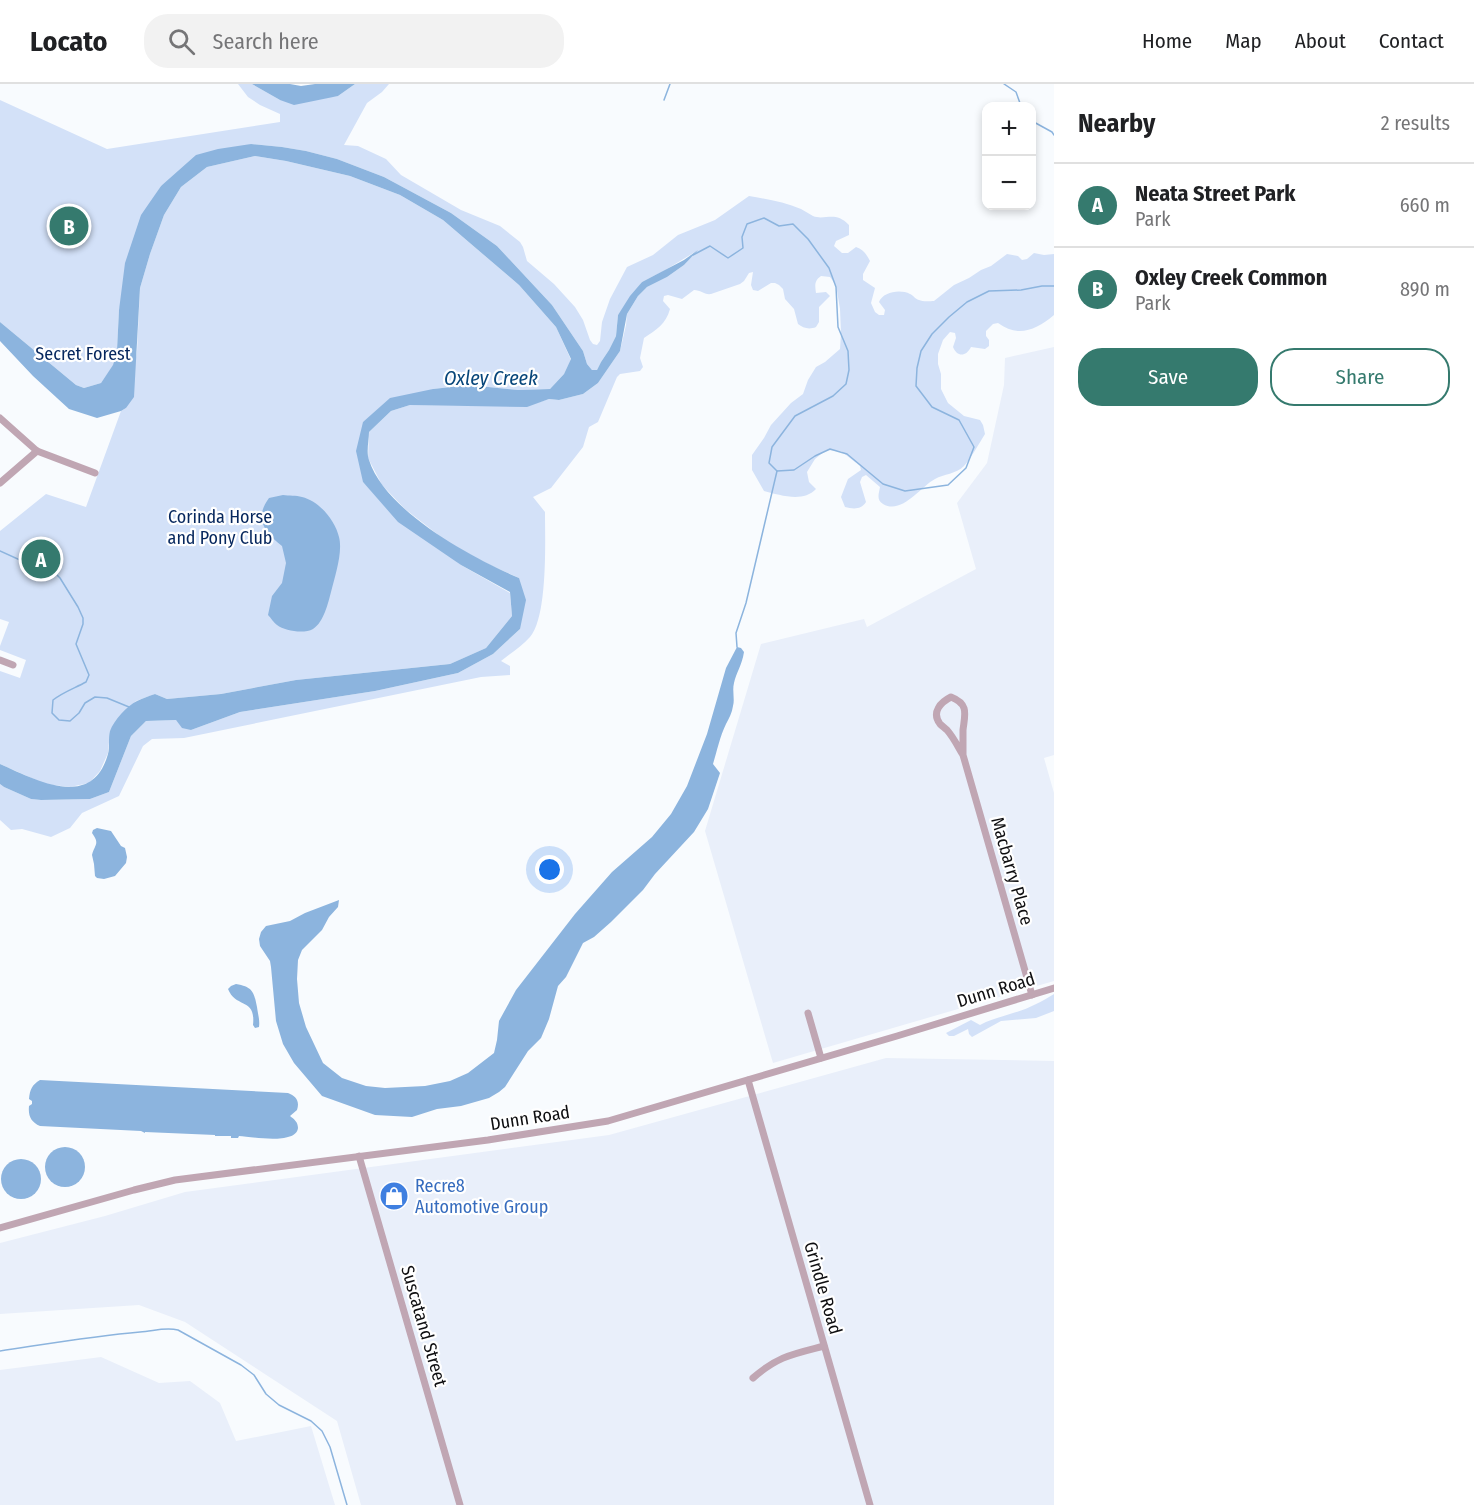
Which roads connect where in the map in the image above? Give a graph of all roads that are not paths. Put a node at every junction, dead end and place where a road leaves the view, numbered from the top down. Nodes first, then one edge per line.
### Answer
1 (0, 418) edge
2 (37, 451) junction
3 (95, 473) dead end
4 (0, 483) edge
5 (0, 660) edge
6 (13, 665) dead end
7 (963, 755) junction
8 (1054, 988) edge
9 (1032, 995) junction
10 (808, 1013) dead end
11 (821, 1058) junction
12 (748, 1080) junction
13 (359, 1156) junction
14 (0, 1228) edge
15 (824, 1346) junction
16 (753, 1378) dead end
17 (460, 1505) edge
18 (870, 1505) edge

1 - 2 street
2 - 3 street
2 - 4 street
5 - 6 street
7 - 7 street, Macbarry Place
7 - 9 street, Macbarry Place
8 - 9 street, Dunn Road
9 - 11 street, Dunn Road
10 - 11 street
11 - 12 street, Dunn Road
12 - 13 street, Dunn Road
12 - 15 street, Grindle Road
13 - 14 street, Dunn Road
13 - 17 street, Suscatand Street
15 - 16 street
15 - 18 street, Grindle Road

